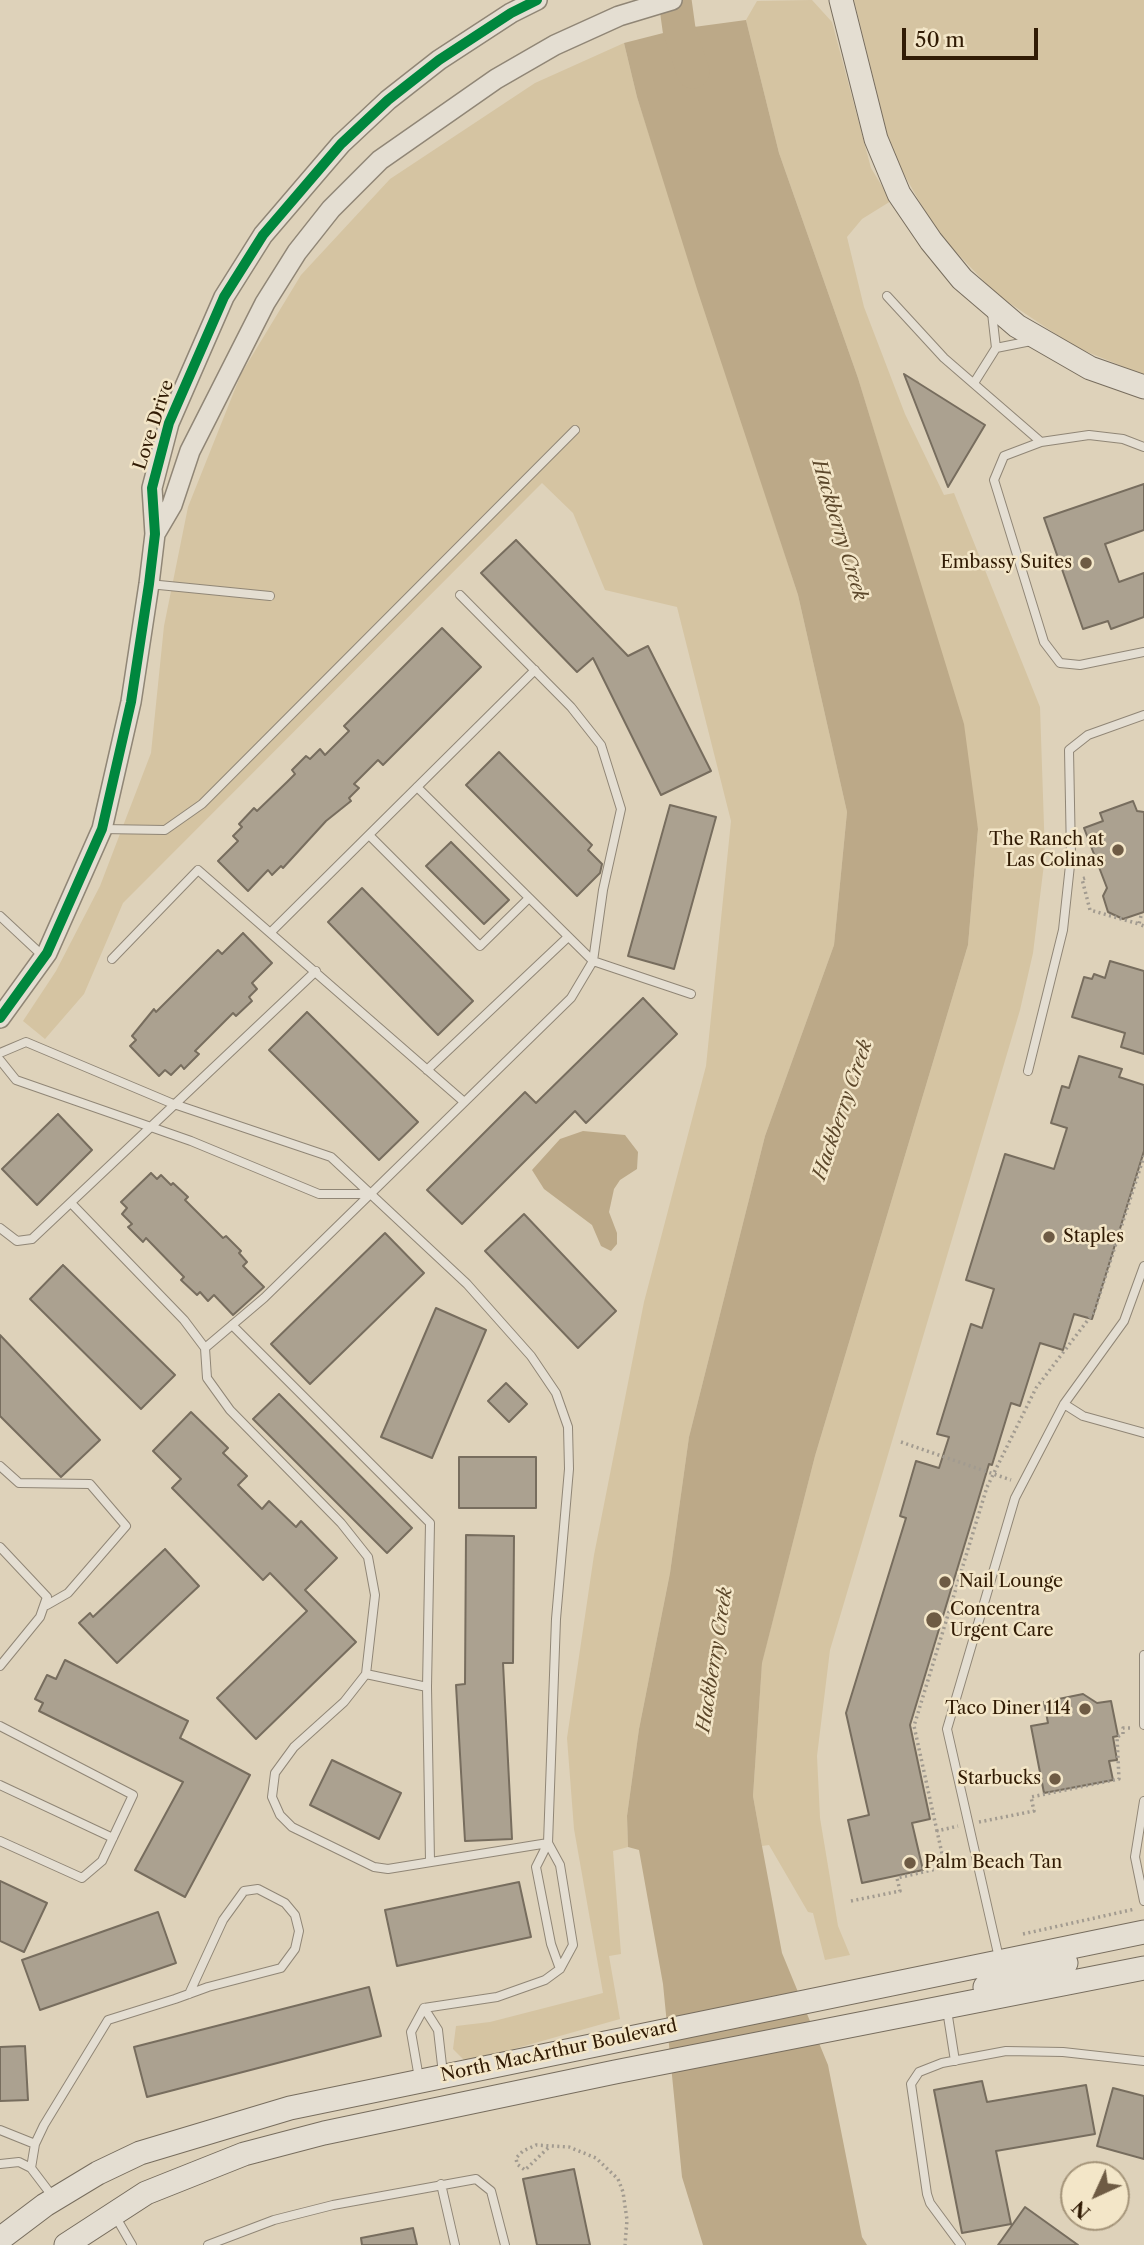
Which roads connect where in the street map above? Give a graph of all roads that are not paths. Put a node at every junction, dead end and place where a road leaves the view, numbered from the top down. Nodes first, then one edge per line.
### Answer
1 (537, 0) edge
2 (672, 0) edge
3 (841, 0) edge
4 (887, 296) dead end
5 (990, 306) junction
6 (1039, 340) junction
7 (996, 348) junction
8 (974, 383) junction
9 (1144, 387) edge
10 (575, 430) dead end
11 (1041, 442) junction
12 (1144, 447) edge
13 (155, 534) junction
14 (149, 584) junction
15 (460, 595) dead end
16 (270, 596) dead end
17 (1144, 652) edge
18 (535, 670) junction
19 (1144, 715) edge
20 (417, 787) junction
21 (102, 829) junction
22 (369, 835) junction
23 (529, 898) junction
24 (0, 916) edge
25 (271, 933) junction
26 (568, 937) junction
27 (44, 957) junction
28 (112, 959) dead end
29 (593, 961) junction
30 (316, 971) junction
31 (691, 994) dead end
32 (0, 1018) edge
33 (0, 1053) edge
34 (0, 1060) edge
35 (427, 1070) junction
36 (1028, 1071) dead end
37 (463, 1101) junction
38 (175, 1104) junction
39 (149, 1128) junction
40 (369, 1194) junction
41 (71, 1203) junction
42 (0, 1228) edge
43 (1144, 1266) edge
44 (232, 1325) junction
45 (205, 1348) junction
46 (1065, 1404) junction
47 (1144, 1433) edge
48 (0, 1466) edge
49 (0, 1547) edge
50 (47, 1605) junction
51 (1144, 1655) edge
52 (0, 1666) edge
53 (366, 1674) junction
54 (427, 1687) junction
55 (0, 1726) edge
56 (1144, 1726) edge
57 (0, 1786) edge
58 (1144, 1801) edge
59 (113, 1838) junction
60 (0, 1841) edge
61 (548, 1843) junction
62 (430, 1861) junction
63 (1144, 1900) edge
64 (1144, 1934) edge
65 (997, 1951) junction
66 (1144, 1968) edge
67 (560, 1969) junction
68 (1144, 1978) edge
69 (1088, 1980) junction
70 (189, 1994) junction
71 (946, 2007) junction
72 (424, 2008) junction
73 (955, 2061) junction
74 (1144, 2062) edge
75 (444, 2076) junction
76 (420, 2080) junction
77 (0, 2130) edge
78 (35, 2144) junction
79 (0, 2164) edge
80 (31, 2168) junction
81 (441, 2184) junction
82 (55, 2199) junction
83 (113, 2213) junction
84 (0, 2239) edge
85 (66, 2245) edge
86 (132, 2245) edge
87 (208, 2245) edge
88 (455, 2245) edge
89 (505, 2245) edge
90 (961, 2245) edge

1 - 13 street, Love Drive
2 - 13 street, Love Drive
3 - 5 main road
4 - 8 lane
5 - 6 main road
5 - 7 lane
6 - 7 lane
6 - 9 main road
7 - 8 lane
8 - 11 lane
10 - 21 lane
11 - 12 lane
11 - 17 lane
13 - 14 street, Love Drive
14 - 16 lane
14 - 21 street, Love Drive
15 - 18 lane
18 - 20 lane
18 - 29 lane
19 - 36 lane
20 - 22 lane
20 - 23 lane
21 - 27 street, Love Drive
22 - 23 lane
22 - 25 lane
23 - 26 lane
24 - 27 lane
25 - 28 lane
25 - 30 lane
26 - 29 lane
26 - 35 lane
27 - 32 street, Love Drive
29 - 31 lane
29 - 37 lane
30 - 35 lane
30 - 38 lane
33 - 38 lane
34 - 39 lane
35 - 37 lane
37 - 40 lane
38 - 39 lane
38 - 40 lane
39 - 40 lane
39 - 41 lane
40 - 44 lane
40 - 61 lane
41 - 42 lane
41 - 45 lane
43 - 46 lane
44 - 45 lane
44 - 54 lane
45 - 53 lane
46 - 47 lane
46 - 65 lane
48 - 50 lane
49 - 50 lane
50 - 52 lane
51 - 56 lane
53 - 54 lane
53 - 62 lane
54 - 62 lane
55 - 59 lane
57 - 59 lane
58 - 63 lane
59 - 60 lane
61 - 62 lane
61 - 67 lane
61 - 67 lane
64 - 65 main road, North MacArthur Boulevard
64 - 71 main road
65 - 75 main road, North MacArthur Boulevard
66 - 69 main road, North MacArthur Boulevard
67 - 72 lane
68 - 69 main road
69 - 71 main road, North MacArthur Boulevard
70 - 70 lane
70 - 78 lane
71 - 73 lane
71 - 83 main road, North MacArthur Boulevard
72 - 75 lane
72 - 76 lane
73 - 74 lane
73 - 90 lane
75 - 76 main road, North MacArthur Boulevard
76 - 82 main road, North MacArthur Boulevard
77 - 78 lane
78 - 80 lane
79 - 80 lane
80 - 82 lane
81 - 87 lane
81 - 88 lane
81 - 89 lane
82 - 84 main road, North MacArthur Boulevard
83 - 85 main road, North MacArthur Boulevard
83 - 86 lane

